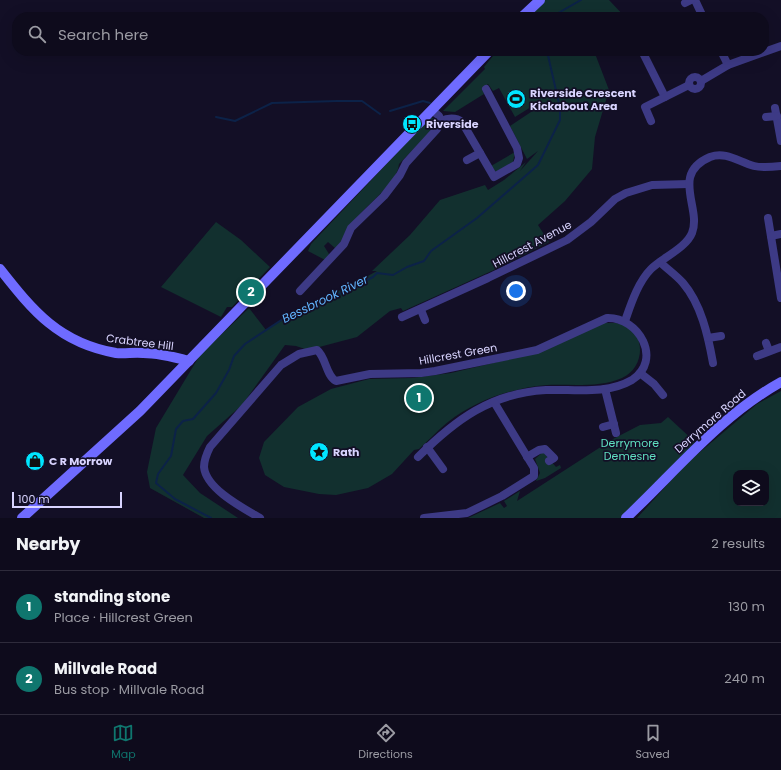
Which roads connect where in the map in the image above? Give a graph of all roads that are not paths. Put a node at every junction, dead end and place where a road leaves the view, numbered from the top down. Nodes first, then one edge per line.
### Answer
1 (540, 0) edge
2 (695, 0) edge
3 (527, 12) edge
4 (701, 12) edge
5 (781, 46) edge
6 (769, 50) edge
7 (484, 56) edge
8 (644, 56) edge
9 (724, 56) edge
10 (753, 56) edge
11 (728, 65) junction
12 (486, 89) dead end
13 (665, 97) junction
14 (432, 110) junction
15 (766, 117) dead end
16 (441, 121) junction
17 (651, 121) dead end
18 (781, 141) edge
19 (480, 153) junction
20 (467, 160) dead end
21 (781, 166) edge
22 (689, 184) junction
23 (768, 218) dead end
24 (781, 234) edge
25 (771, 236) junction
26 (777, 254) edge
27 (660, 262) junction
28 (0, 269) edge
29 (300, 291) dead end
30 (780, 294) edge
31 (421, 310) junction
32 (402, 317) dead end
33 (425, 320) dead end
34 (625, 321) junction
35 (721, 336) dead end
36 (708, 338) junction
37 (766, 343) dead end
38 (781, 347) edge
39 (770, 351) junction
40 (757, 356) dead end
41 (188, 361) junction
42 (713, 363) dead end
43 (640, 373) junction
44 (781, 382) edge
45 (605, 389) junction
46 (663, 395) dead end
47 (494, 402) junction
48 (603, 427) dead end
49 (428, 448) junction
50 (418, 457) dead end
51 (527, 457) junction
52 (549, 461) dead end
53 (444, 469) dead end
54 (22, 518) edge
55 (260, 518) edge
56 (424, 518) edge
57 (626, 518) edge

1 - 3 main road
2 - 4 street
5 - 6 street
7 - 14 main road
8 - 13 street
9 - 11 street
10 - 11 street
11 - 13 street
12 - 19 street
13 - 17 street
14 - 16 street
14 - 41 main road
15 - 18 street
16 - 19 street
16 - 29 street
19 - 20 street
21 - 22 street
22 - 27 street
22 - 31 street, Hillcrest Avenue
23 - 25 street
24 - 25 street
25 - 26 street
26 - 30 street
27 - 34 street
27 - 36 street
28 - 41 main road, Crabtree Hill
31 - 32 street, Hillcrest Avenue
31 - 33 street
34 - 43 street
34 - 55 street, Hillcrest Green
35 - 36 street
36 - 42 street
37 - 39 street
38 - 39 street
39 - 40 street
41 - 54 main road
43 - 45 street
43 - 46 street
44 - 57 main road, Derrymore Road
45 - 47 street
45 - 48 street
47 - 49 street
47 - 51 street
49 - 50 street
49 - 53 street
51 - 52 street
51 - 56 street

